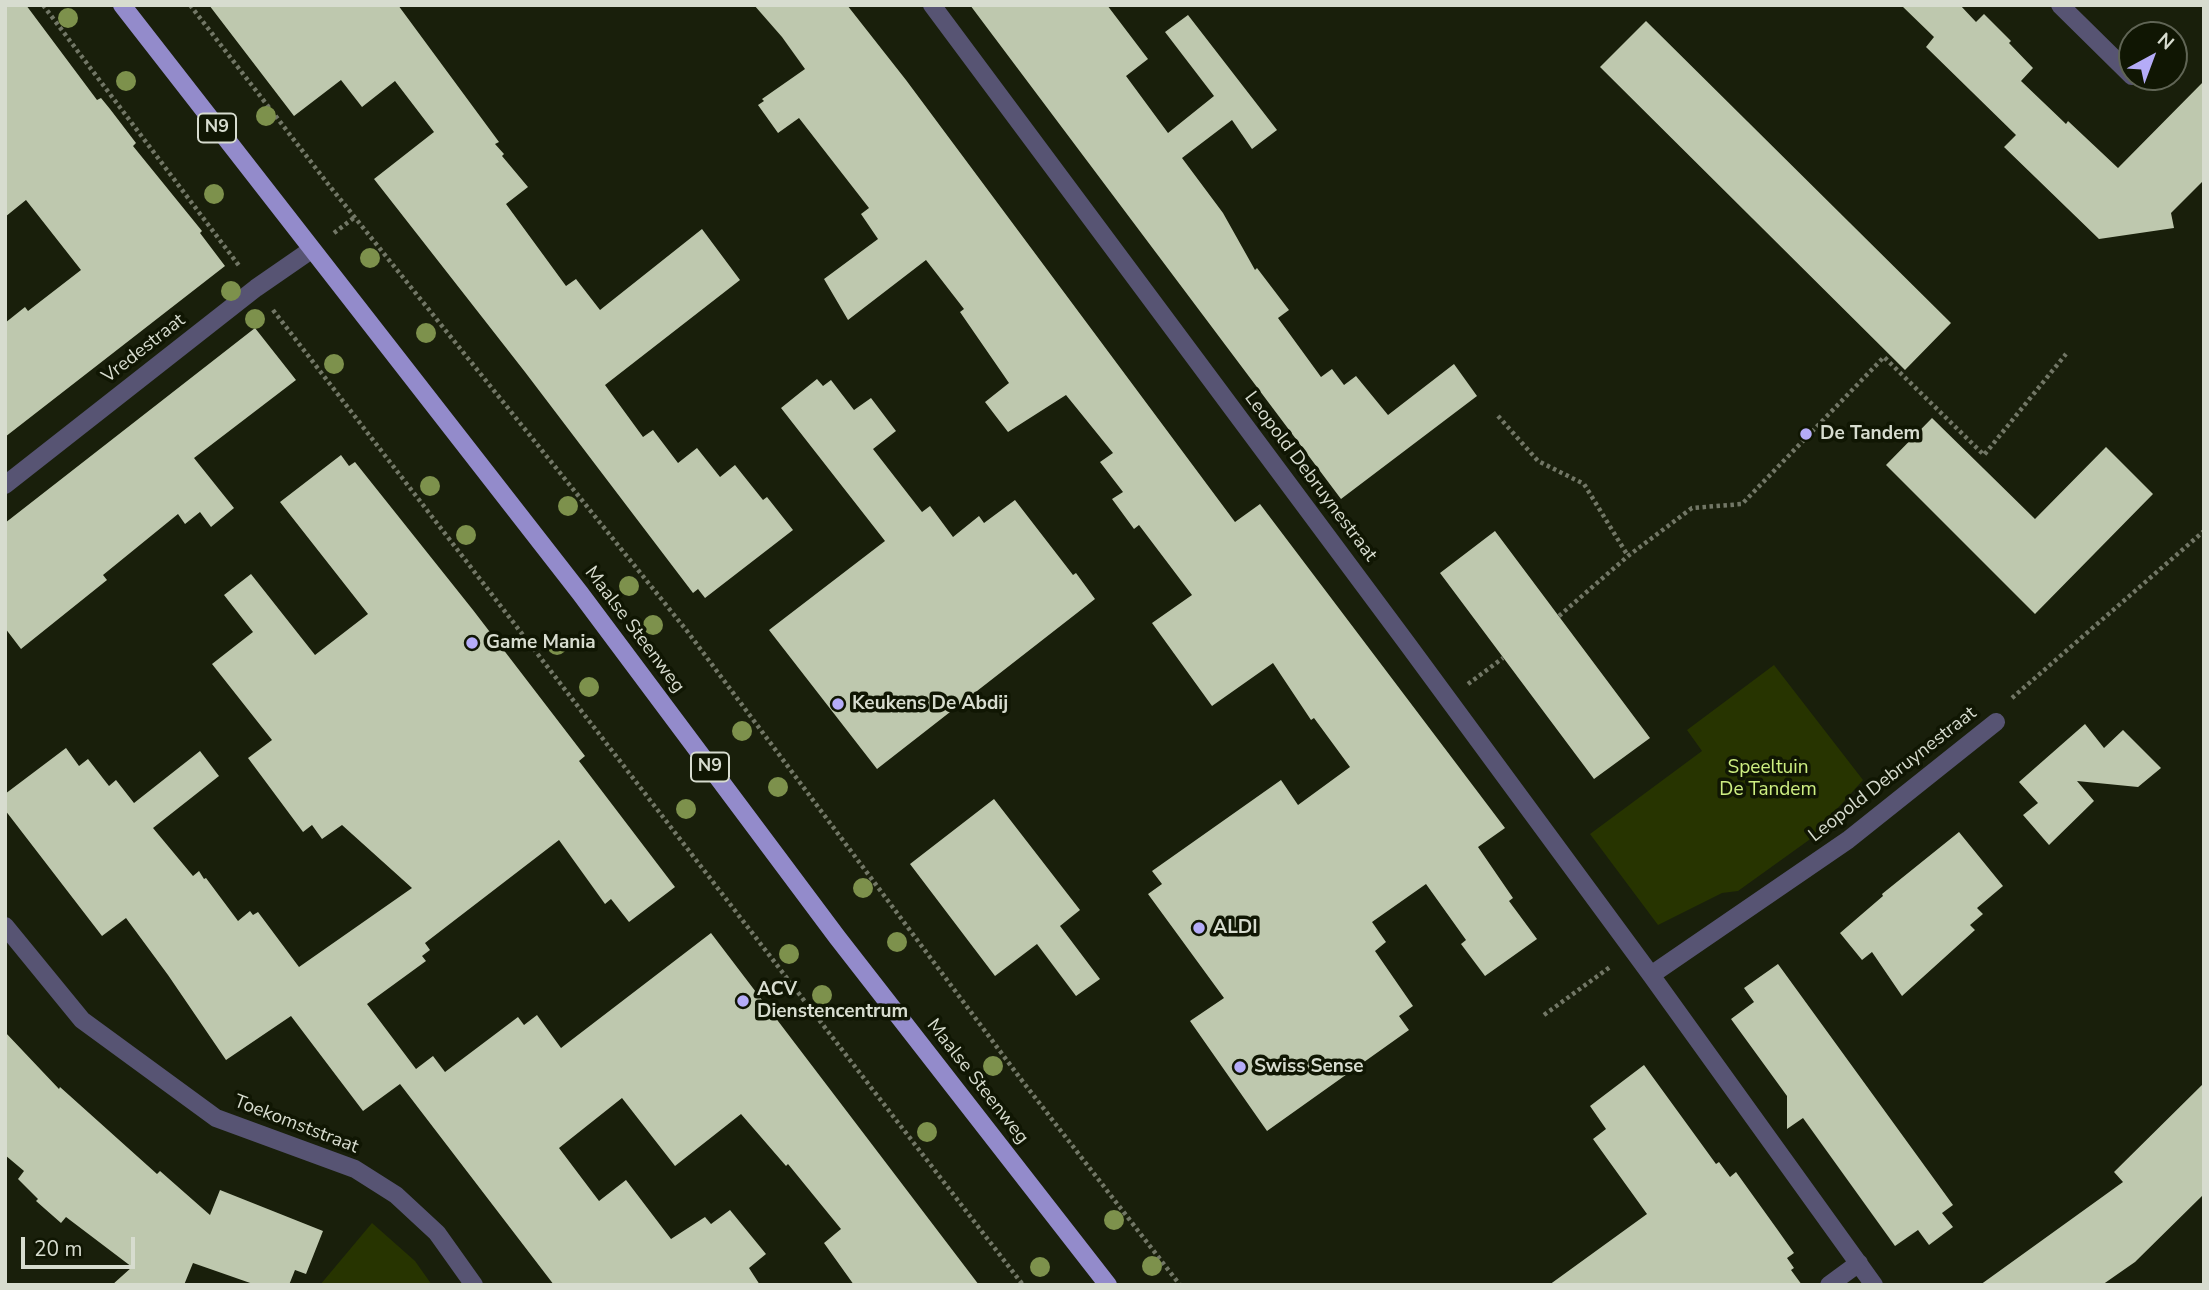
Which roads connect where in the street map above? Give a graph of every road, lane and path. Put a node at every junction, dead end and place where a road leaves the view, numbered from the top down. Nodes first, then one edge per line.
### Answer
1 (43, 5) edge
2 (122, 5) edge
3 (190, 5) edge
4 (932, 5) edge
5 (2060, 5) edge
6 (2118, 61) edge
7 (311, 250) junction
8 (256, 288) junction
9 (2066, 354) dead end
10 (1498, 416) dead end
11 (5, 485) edge
12 (2204, 531) edge
13 (1628, 556) junction
14 (1559, 616) dead end
15 (1503, 658) dead end
16 (1448, 699) junction
17 (1996, 722) joint
18 (5, 926) edge
19 (1633, 951) junction
20 (1651, 975) junction
21 (1544, 1015) dead end
22 (1859, 1263) junction
23 (474, 1285) edge
24 (1023, 1285) edge
25 (1108, 1285) edge
26 (1180, 1285) edge
27 (1829, 1285) edge
28 (1874, 1285) edge

1 - 8 path
2 - 7 main road, Maalse Steenweg / N9
3 - 26 path
4 - 16 street, Leopold Debruynestraat
5 - 6 street
7 - 8 street, Vredestraat
7 - 25 main road, Maalse Steenweg / N9
8 - 11 street, Vredestraat
8 - 24 path
9 - 13 path
10 - 13 path
12 - 17 path, Leopold Debruynestraat
13 - 14 path
15 - 16 path
16 - 19 street, Leopold Debruynestraat
17 - 20 street, Leopold Debruynestraat
18 - 23 street, Toekomststraat
19 - 20 street, Leopold Debruynestraat
19 - 21 path
20 - 22 street, Leopold Debruynestraat
22 - 27 street
22 - 28 street, Leopold Debruynestraat

